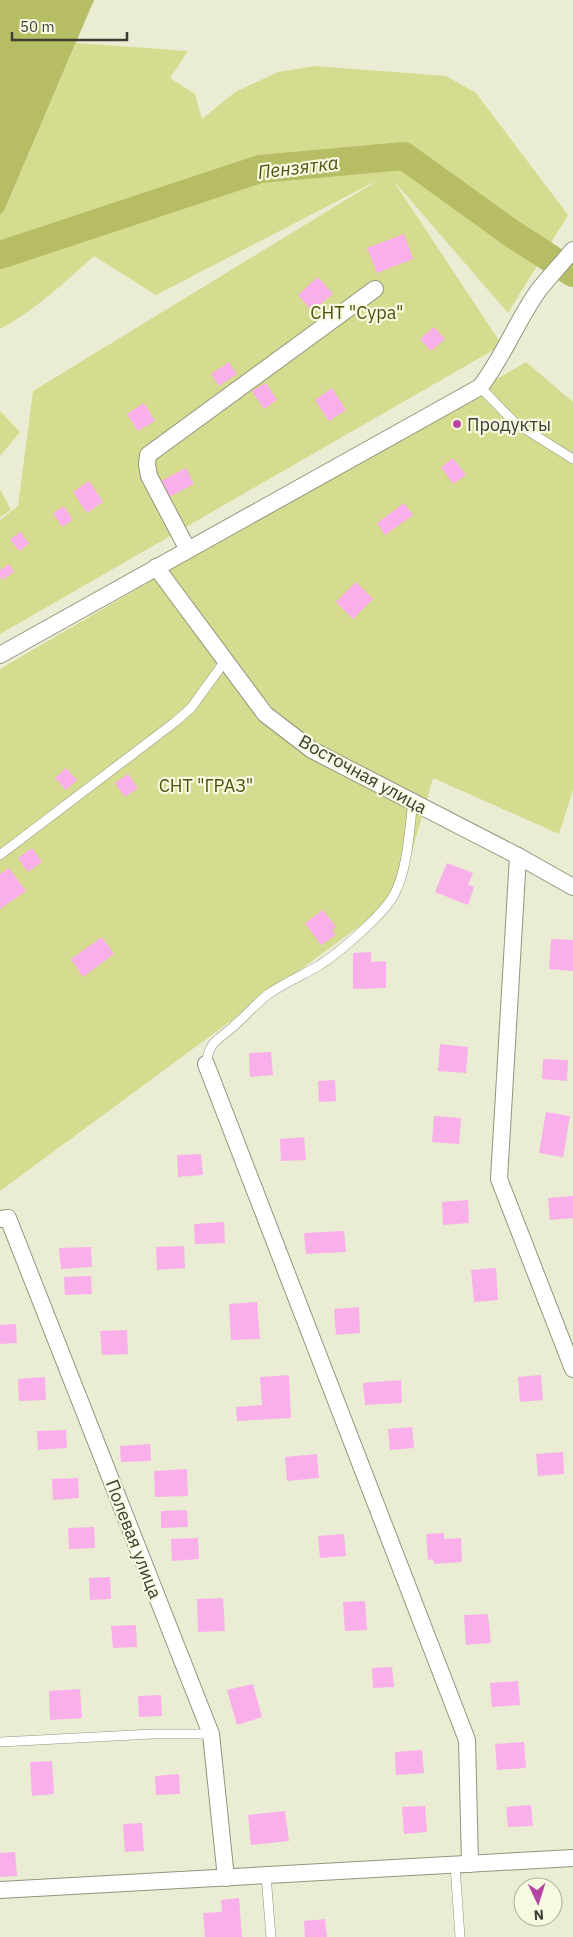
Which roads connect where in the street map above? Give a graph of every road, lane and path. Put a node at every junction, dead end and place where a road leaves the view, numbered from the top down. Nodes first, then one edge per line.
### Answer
1 (573, 250) edge
2 (375, 289) dead end
3 (480, 388) junction
4 (573, 459) edge
5 (188, 550) junction
6 (156, 567) junction
7 (0, 655) edge
8 (225, 661) junction
9 (413, 802) junction
10 (0, 854) edge
11 (518, 856) junction
12 (573, 887) edge
13 (206, 1064) joint
14 (0, 1219) edge
15 (573, 1369) edge
16 (211, 1734) junction
17 (0, 1742) edge
18 (573, 1858) edge
19 (462, 1864) junction
20 (266, 1875) junction
21 (226, 1878) junction
22 (0, 1890) edge
23 (271, 1937) edge
24 (460, 1937) edge

1 - 3 street
2 - 5 street
3 - 4 lane
3 - 5 street
5 - 6 street
6 - 7 street
6 - 8 street, Восточная улица
8 - 9 street, Восточная улица
8 - 10 lane
9 - 11 street, Восточная улица
9 - 13 lane
11 - 12 street, Восточная улица
11 - 15 street
13 - 19 street
14 - 16 street, Полевая улица
16 - 17 lane
16 - 21 street, Полевая улица
18 - 19 street
19 - 20 street
19 - 24 lane
20 - 21 street
20 - 23 lane
21 - 22 street

